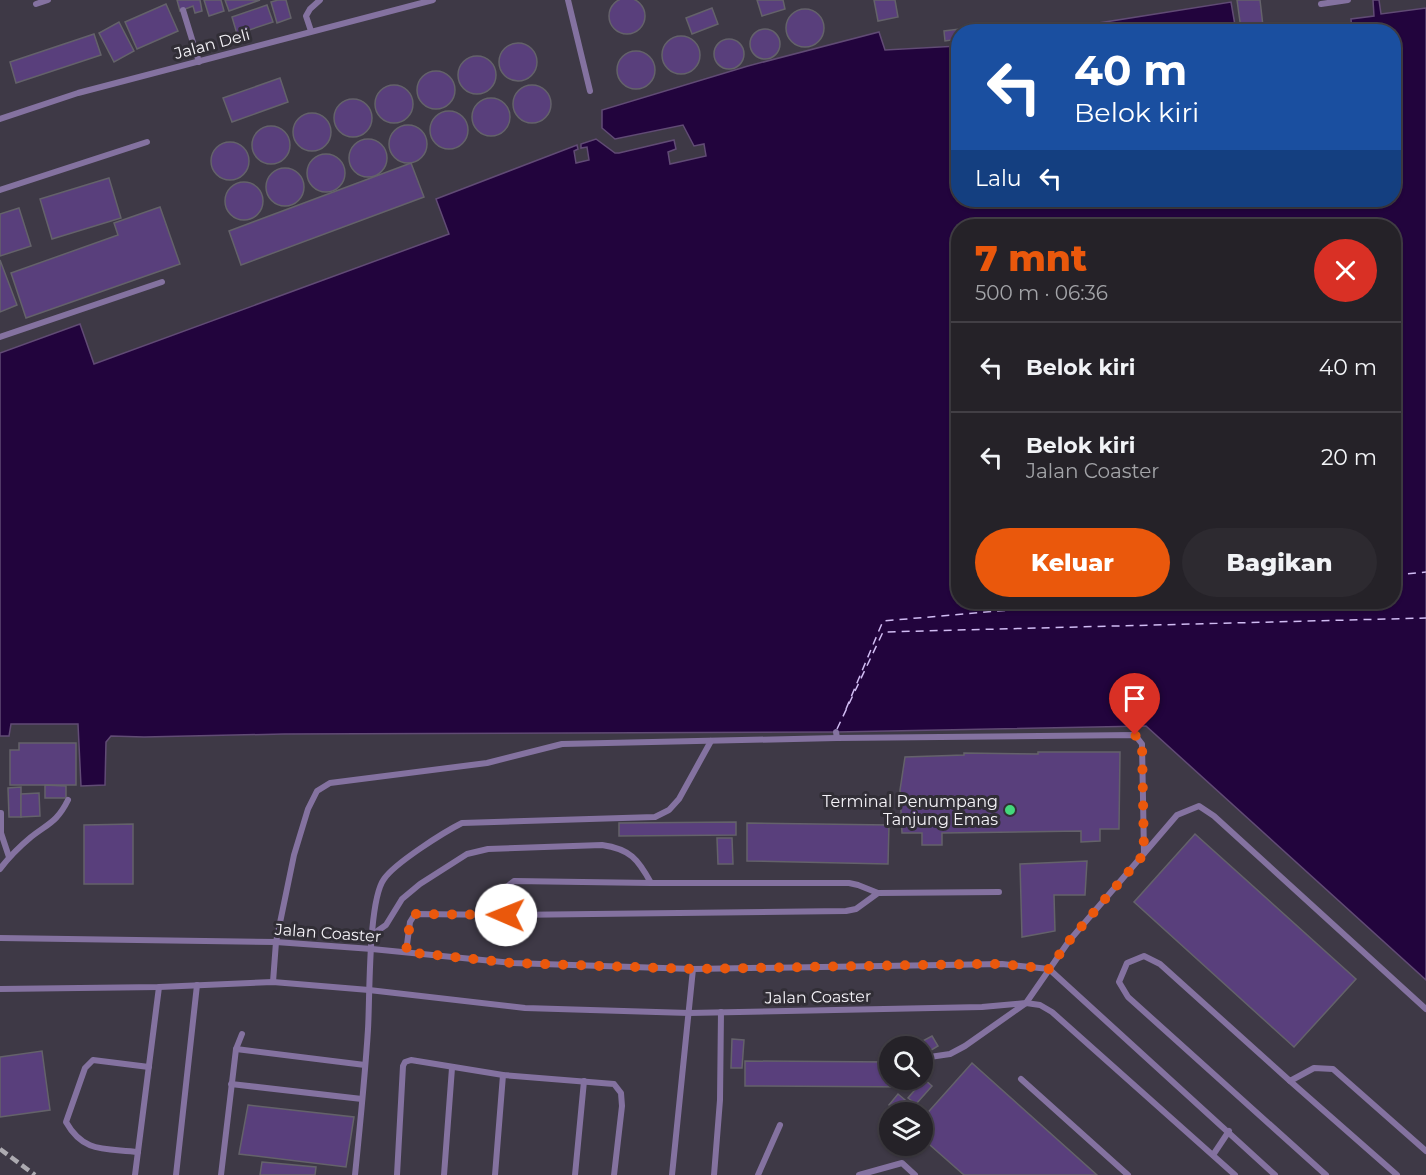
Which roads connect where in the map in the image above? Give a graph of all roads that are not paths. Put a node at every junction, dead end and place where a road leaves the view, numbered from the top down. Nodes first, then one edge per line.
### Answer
1 (48, 0) edge
2 (320, 0) edge
3 (433, 0) edge
4 (568, 0) edge
5 (1348, 0) edge
6 (36, 4) dead end
7 (1321, 4) dead end
8 (183, 10) dead end
9 (311, 31) junction
10 (199, 62) junction
11 (590, 92) dead end
12 (0, 119) edge
13 (147, 142) dead end
14 (0, 190) edge
15 (162, 282) dead end
16 (0, 337) edge
17 (711, 741) junction
18 (68, 800) dead end
19 (1, 813) edge
20 (1144, 854) junction
21 (9, 857) junction
22 (0, 869) edge
23 (651, 883) junction
24 (999, 892) dead end
25 (878, 893) junction
26 (506, 915) junction
27 (373, 934) junction
28 (0, 938) edge
29 (276, 942) junction
30 (372, 949) junction
31 (406, 952) junction
32 (693, 969) junction
33 (1049, 969) junction
34 (273, 982) junction
35 (197, 985) junction
36 (159, 987) junction
37 (0, 989) edge
38 (369, 990) junction
39 (1026, 1003) junction
40 (1426, 1009) edge
41 (721, 1012) junction
42 (689, 1013) junction
43 (242, 1034) dead end
44 (236, 1049) junction
45 (933, 1057) edge
46 (365, 1065) junction
47 (149, 1067) junction
48 (452, 1068) junction
49 (503, 1075) junction
50 (1021, 1079) dead end
51 (584, 1081) junction
52 (1290, 1081) junction
53 (231, 1084) junction
54 (362, 1099) junction
55 (780, 1125) dead end
56 (1229, 1131) junction
57 (1426, 1150) edge
58 (138, 1152) junction
59 (1213, 1155) junction
60 (135, 1175) edge
61 (176, 1175) edge
62 (221, 1175) edge
63 (355, 1175) edge
64 (397, 1175) edge
65 (444, 1175) edge
66 (495, 1175) edge
67 (574, 1175) edge
68 (615, 1175) edge
69 (672, 1175) edge
70 (714, 1175) edge
71 (758, 1175) edge
72 (859, 1175) edge
73 (915, 1175) edge
74 (1128, 1175) edge
75 (1235, 1175) edge
76 (1275, 1175) edge
77 (1326, 1175) edge
78 (1396, 1175) edge

1 - 6 lane
2 - 9 lane
3 - 9 lane, Jalan Deli
4 - 11 lane
5 - 7 lane
8 - 10 lane
9 - 10 lane, Jalan Deli
10 - 12 lane, Jalan Deli
13 - 14 lane
15 - 16 lane
17 - 20 lane
17 - 27 lane
17 - 29 lane
18 - 21 lane
19 - 21 lane
20 - 33 lane
20 - 40 lane
21 - 22 lane
23 - 25 lane
23 - 26 lane
23 - 27 lane
24 - 25 lane
25 - 26 lane
26 - 31 lane
27 - 30 lane
28 - 29 lane, Jalan Coaster
29 - 30 lane, Jalan Coaster
29 - 34 lane
30 - 31 lane, Jalan Coaster
30 - 38 lane
31 - 32 lane, Jalan Coaster
32 - 33 lane, Jalan Coaster
32 - 42 lane
33 - 39 lane
33 - 56 lane
34 - 35 lane, Jalan Coaster
34 - 38 lane, Jalan Coaster
35 - 36 lane, Jalan Coaster
35 - 61 lane
36 - 37 lane, Jalan Coaster
36 - 47 lane
38 - 42 lane, Jalan Coaster
38 - 46 lane
39 - 41 lane, Jalan Coaster
39 - 45 lane
39 - 59 lane
41 - 42 lane, Jalan Coaster
41 - 70 lane
42 - 69 lane
43 - 44 lane
44 - 46 lane
44 - 53 lane
46 - 54 lane
47 - 58 lane
47 - 58 lane
48 - 49 lane
48 - 64 lane
48 - 65 lane
49 - 51 lane
49 - 66 lane
50 - 74 lane
51 - 67 lane
51 - 68 lane
52 - 57 lane
52 - 77 lane
52 - 78 lane
53 - 54 lane
53 - 62 lane
54 - 63 lane
55 - 71 lane
56 - 59 lane
56 - 76 lane
58 - 60 lane
59 - 75 lane
72 - 73 lane

